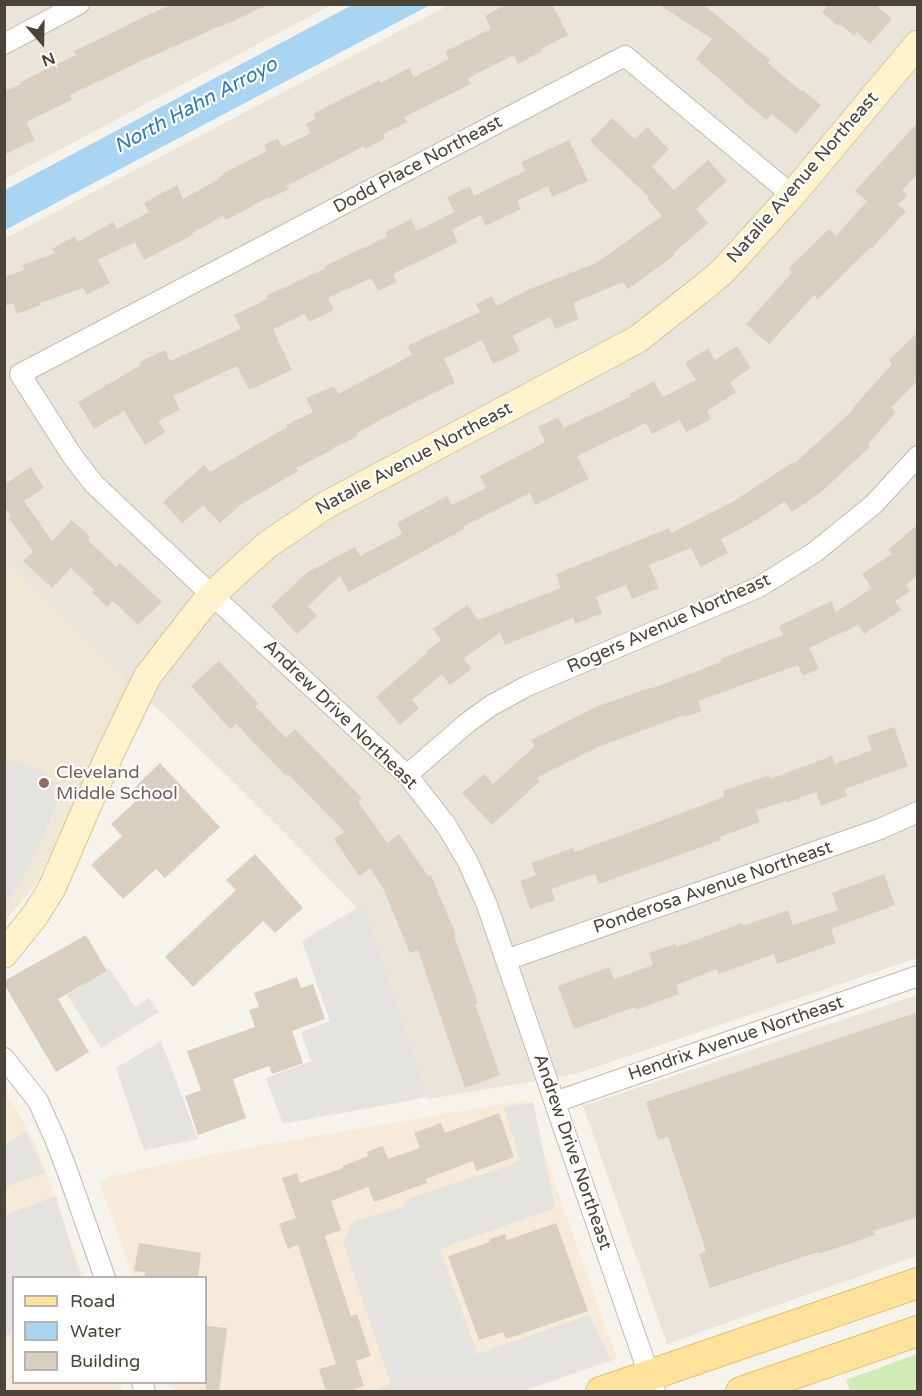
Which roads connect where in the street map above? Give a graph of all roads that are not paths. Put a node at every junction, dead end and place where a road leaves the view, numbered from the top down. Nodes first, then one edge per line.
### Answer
1 (79, 4) edge
2 (46, 12) edge
3 (4, 44) edge
4 (918, 44) edge
5 (792, 195) junction
6 (20, 375) joint
7 (918, 456) edge
8 (213, 595) junction
9 (407, 775) junction
10 (918, 812) edge
11 (4, 954) edge
12 (506, 960) junction
13 (918, 976) edge
14 (4, 1058) edge
15 (555, 1102) junction
16 (104, 1276) edge
17 (918, 1283) edge
18 (918, 1331) edge
19 (652, 1383) edge
20 (601, 1392) edge
21 (741, 1392) edge

1 - 2 street
2 - 3 street
4 - 5 street, Natalie Avenue Northeast
5 - 6 street, Dodd Place Northeast
5 - 8 street, Natalie Avenue Northeast
6 - 8 street, Andrew Drive Northeast
7 - 9 street, Rogers Avenue Northeast
8 - 9 street, Andrew Drive Northeast
8 - 11 street, Natalie Avenue Northeast
9 - 12 street, Andrew Drive Northeast
10 - 12 street, Ponderosa Avenue Northeast
12 - 15 street, Andrew Drive Northeast
13 - 15 street, Hendrix Avenue Northeast
14 - 16 street
15 - 19 street, Andrew Drive Northeast
17 - 19 main road
18 - 21 main road
19 - 20 main road

